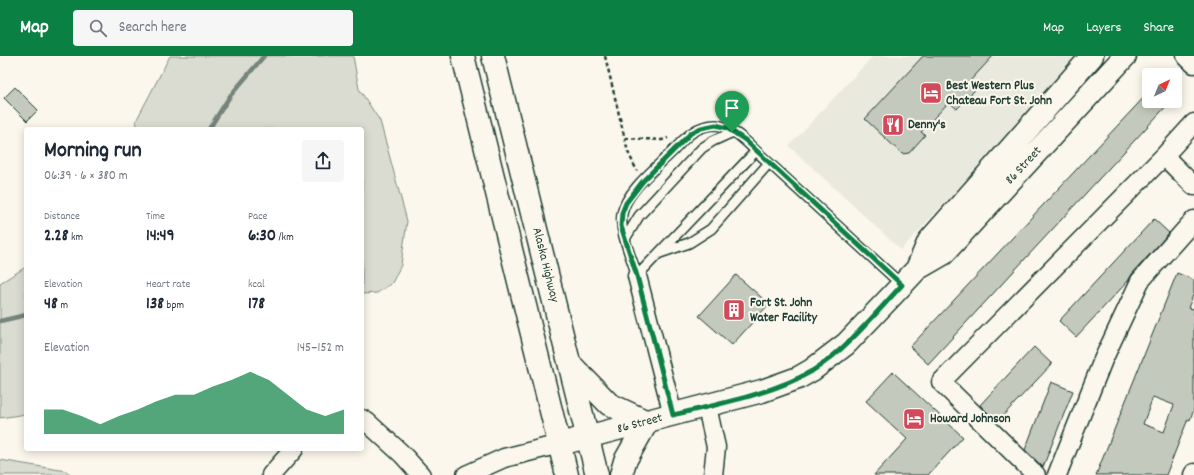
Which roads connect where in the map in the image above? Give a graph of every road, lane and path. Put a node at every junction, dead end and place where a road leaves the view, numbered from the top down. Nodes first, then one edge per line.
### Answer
1 (463, 56) edge
2 (493, 56) edge
3 (605, 56) edge
4 (1092, 56) edge
5 (1125, 56) edge
6 (1186, 56) edge
7 (1194, 64) edge
8 (1194, 123) edge
9 (732, 132) junction
10 (671, 136) dead end
11 (625, 138) junction
12 (756, 151) junction
13 (1164, 156) junction
14 (769, 163) junction
15 (643, 181) junction
16 (1194, 186) edge
17 (1194, 220) edge
18 (625, 239) junction
19 (658, 254) junction
20 (916, 269) junction
21 (637, 276) junction
22 (902, 285) junction
23 (570, 364) junction
24 (707, 407) junction
25 (673, 415) junction
26 (364, 420) edge
27 (647, 422) junction
28 (588, 437) junction
29 (560, 444) junction
30 (292, 451) edge
31 (271, 475) edge
32 (421, 475) edge
33 (466, 475) edge
34 (567, 475) edge
35 (597, 475) edge
36 (621, 475) edge
37 (713, 475) edge
38 (1036, 475) edge
39 (1057, 475) edge

1 - 29 main road
2 - 23 main road, Alaska Highway
3 - 11 path
4 - 20 main road, 86 Street
5 - 20 main road, 86 Street
6 - 7 street
8 - 13 street
9 - 12 lane
9 - 15 lane
9 - 18 lane
10 - 11 path
11 - 15 path
12 - 14 lane
12 - 19 lane
13 - 16 street
13 - 38 street
14 - 19 lane
14 - 22 lane
15 - 18 lane
17 - 39 street
18 - 21 lane
19 - 21 lane
20 - 22 main road, 86 Street
21 - 25 street
22 - 24 main road, 86 Street
23 - 27 main road
23 - 28 main road, Alaska Highway
24 - 25 main road, 86 Street
24 - 37 street
25 - 27 main road, 86 Street
26 - 32 street
27 - 28 main road, 86 Street
27 - 36 main road
28 - 29 main road, 86 Street
28 - 35 main road, Alaska Highway
29 - 33 street, 86 Street
29 - 34 main road
30 - 31 street

